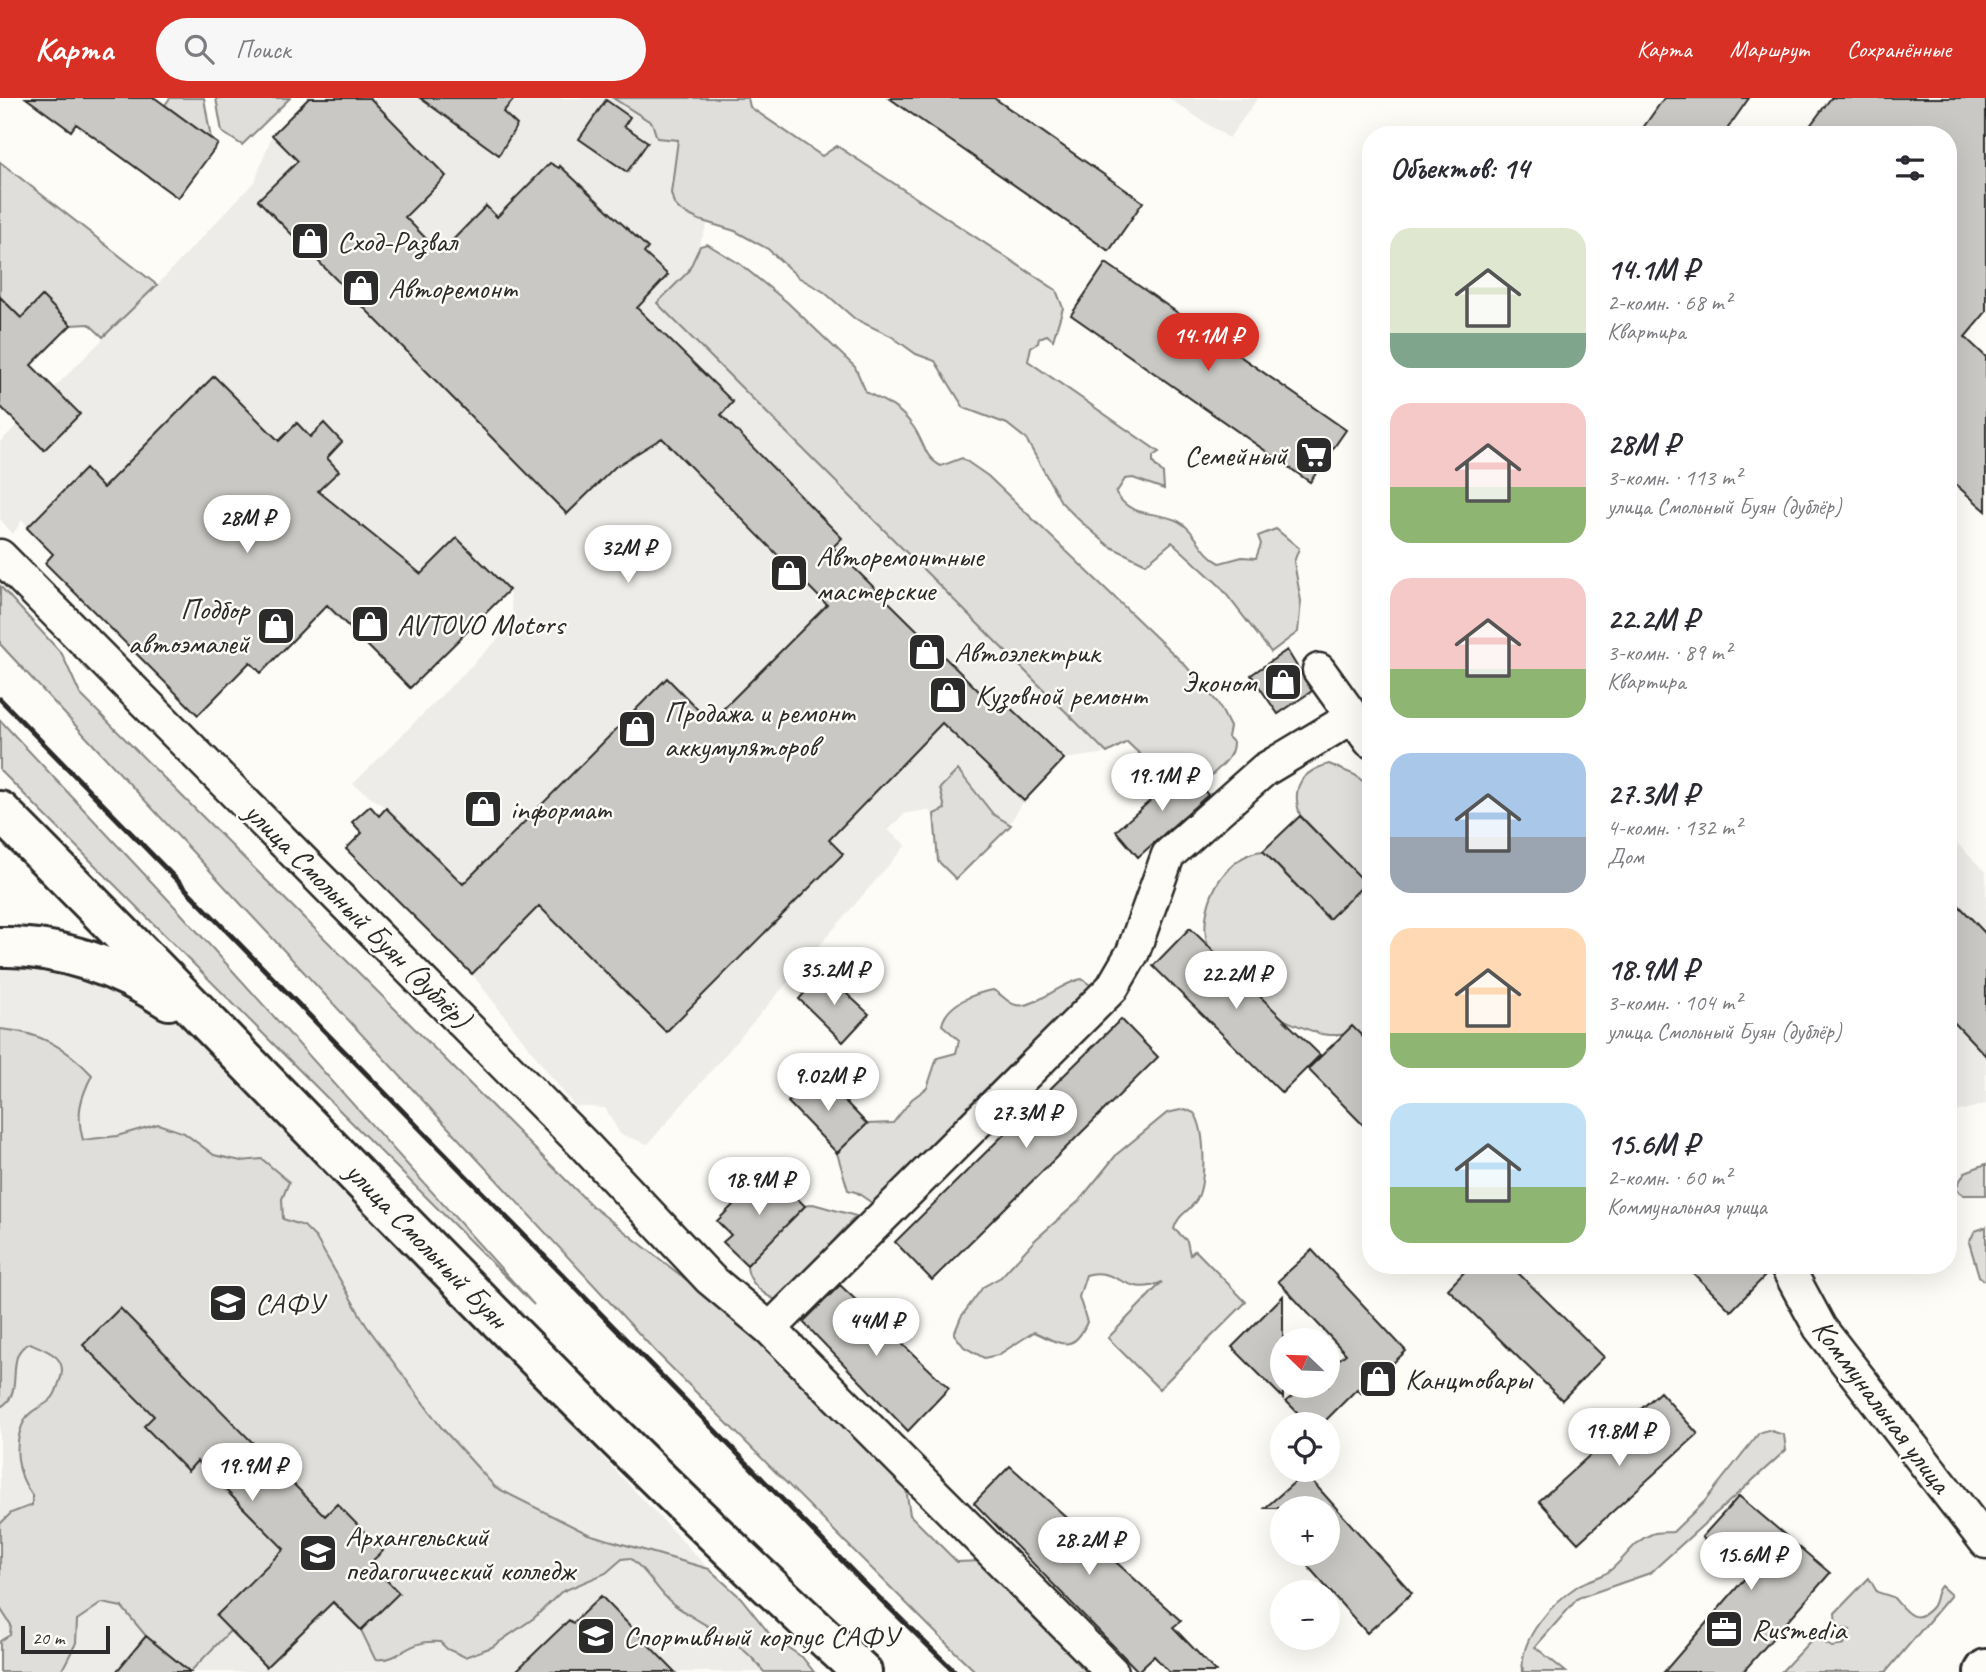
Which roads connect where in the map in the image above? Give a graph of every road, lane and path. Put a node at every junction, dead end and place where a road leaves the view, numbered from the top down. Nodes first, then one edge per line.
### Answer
1 (0, 556) edge
2 (1319, 670) dead end
3 (1361, 729) edge
4 (0, 811) edge
5 (0, 947) edge
6 (229, 1041) junction
7 (1791, 1274) edge
8 (770, 1329) junction
9 (1986, 1542) edge
10 (862, 1672) edge
11 (1112, 1672) edge

1 - 8 street, улица Смольный Буян (дублёр)
2 - 3 street
3 - 8 street
4 - 6 main road, улица Смольный Буян
5 - 6 main road
6 - 10 main road, улица Смольный Буян
7 - 9 street, Коммунальная улица
8 - 11 street

